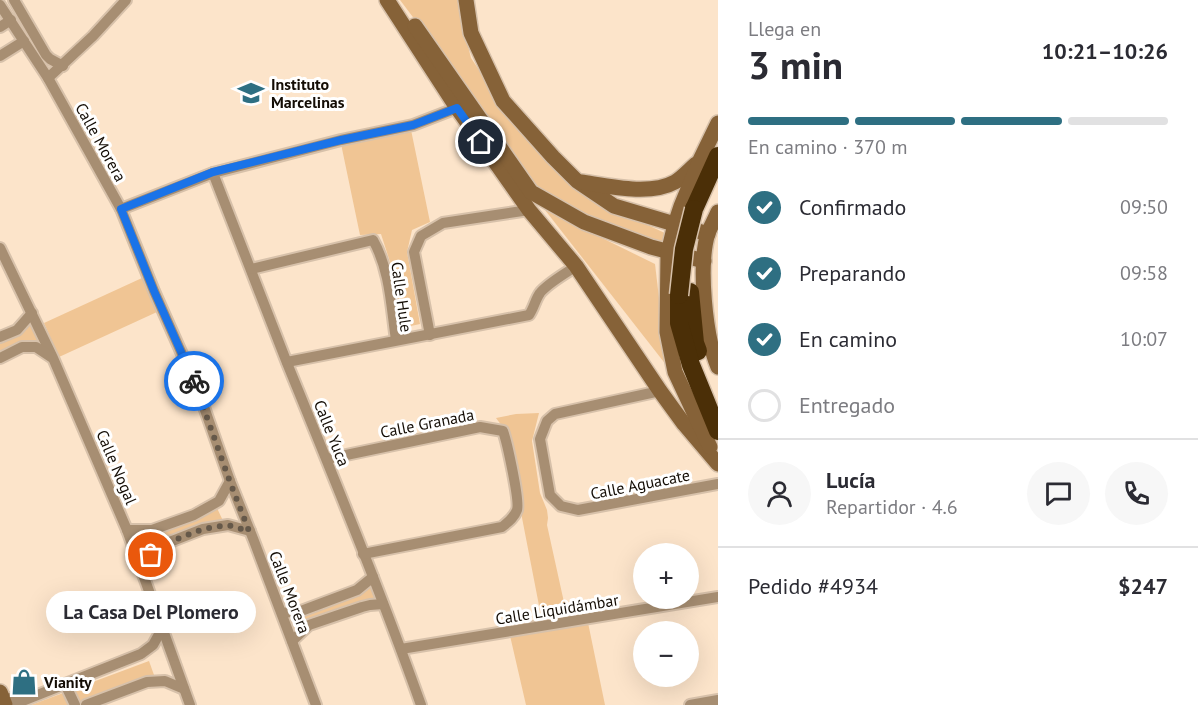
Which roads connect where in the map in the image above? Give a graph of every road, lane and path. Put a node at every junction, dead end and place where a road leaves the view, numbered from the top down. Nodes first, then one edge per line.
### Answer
1 (14, 0) edge
2 (126, 0) edge
3 (387, 0) edge
4 (395, 0) edge
5 (466, 0) edge
6 (0, 5) edge
7 (11, 20) junction
8 (0, 27) edge
9 (24, 41) junction
10 (0, 56) edge
11 (63, 66) junction
12 (48, 78) junction
13 (457, 108) junction
14 (718, 123) edge
15 (709, 158) edge
16 (213, 172) junction
17 (578, 181) junction
18 (718, 183) edge
19 (121, 209) junction
20 (529, 210) junction
21 (698, 218) edge
22 (0, 248) edge
23 (668, 258) junction
24 (576, 266) junction
25 (704, 266) junction
26 (251, 269) junction
27 (684, 293) junction
28 (32, 313) junction
29 (430, 335) junction
30 (0, 337) edge
31 (396, 340) junction
32 (0, 358) edge
33 (53, 358) junction
34 (287, 362) junction
35 (718, 367) edge
36 (660, 391) junction
37 (718, 400) edge
38 (718, 431) edge
39 (327, 459) junction
40 (718, 464) edge
41 (230, 482) junction
42 (718, 484) edge
43 (127, 530) junction
44 (249, 531) junction
45 (363, 554) junction
46 (140, 564) junction
47 (373, 577) junction
48 (718, 597) edge
49 (382, 604) junction
50 (282, 612) junction
51 (162, 629) junction
52 (292, 641) junction
53 (401, 649) junction
54 (65, 684) junction
55 (183, 689) junction
56 (2, 698) edge
57 (718, 700) edge
58 (75, 705) edge
59 (86, 705) edge
60 (190, 705) edge
61 (316, 705) edge
62 (421, 705) edge
63 (690, 705) edge

1 - 11 street
2 - 11 street
3 - 13 street
4 - 23 street
5 - 17 street
6 - 7 street, Calle Morera
7 - 8 street
7 - 9 street, Calle Morera
9 - 10 street
9 - 12 street, Calle Morera
11 - 12 street
12 - 19 street, Calle Morera
13 - 16 street
13 - 20 street
14 - 15 street
15 - 17 street
15 - 21 highway
16 - 19 street
16 - 26 street, Calle Yuca
17 - 21 street
18 - 21 highway
19 - 41 street, Calle Morera
20 - 24 street
20 - 29 street
21 - 23 street
21 - 25 street
21 - 27 highway
22 - 28 street, Calle Nogal
23 - 25 street
23 - 40 street
24 - 29 street
24 - 36 street
25 - 35 street
26 - 31 street, Calle Hule
26 - 34 street, Calle Yuca
27 - 37 highway
27 - 38 highway
28 - 30 street
28 - 33 street, Calle Nogal
29 - 31 street
31 - 34 street, Calle Hule
32 - 33 street
33 - 43 street, Calle Nogal
34 - 39 street, Calle Yuca
36 - 40 street
36 - 42 street, Calle Aguacate
39 - 45 street, Calle Yuca
39 - 45 street, Calle Granada
41 - 43 street
41 - 44 street, Calle Morera
43 - 46 street, Calle Nogal
44 - 46 street
44 - 50 street, Calle Morera
45 - 47 street, Calle Yuca
46 - 51 street, Calle Nogal
47 - 49 street, Calle Yuca
47 - 50 street
48 - 53 street, Calle Liquidámbar
49 - 52 street
49 - 53 street, Calle Yuca
50 - 52 street, Calle Morera
51 - 54 street
51 - 55 street, Calle Nogal
52 - 61 street, Calle Morera
53 - 62 street, Calle Yuca
54 - 56 street
54 - 58 street
55 - 59 street
55 - 60 street, Calle Nogal
57 - 63 street

